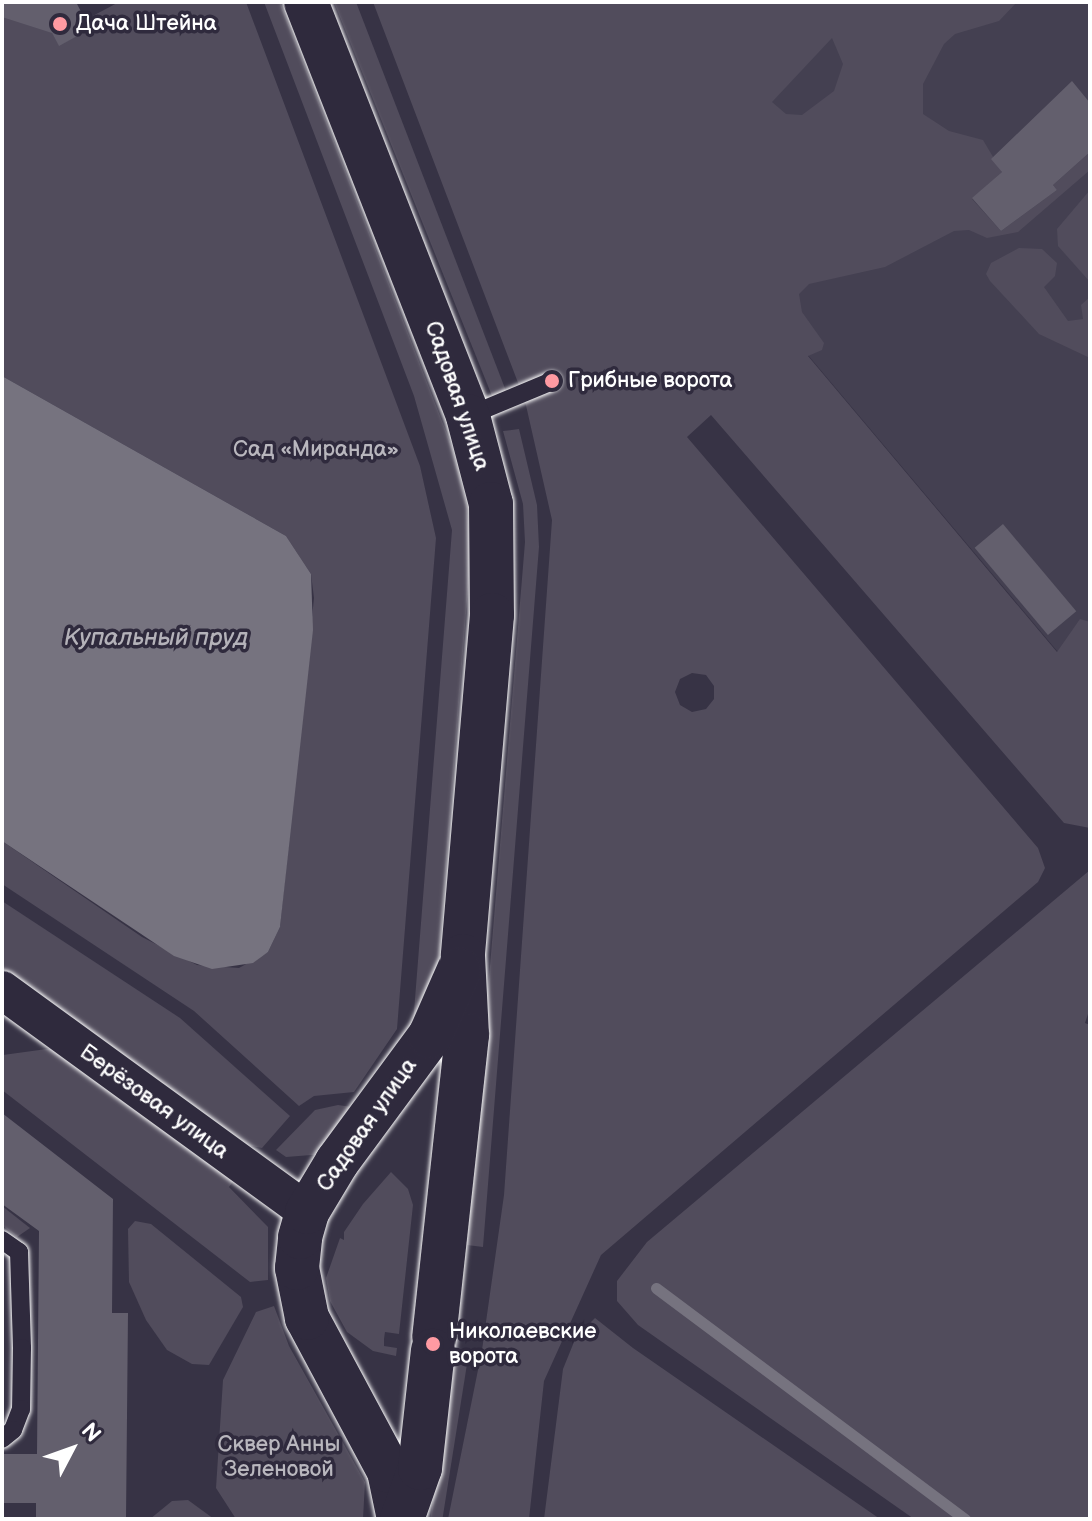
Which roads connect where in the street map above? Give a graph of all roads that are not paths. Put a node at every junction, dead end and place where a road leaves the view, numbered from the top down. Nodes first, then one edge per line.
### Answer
1 (306, 2) edge
2 (552, 381) dead end
3 (468, 416) junction
4 (463, 956) junction
5 (6, 1001) edge
6 (307, 1212) junction
7 (2, 1240) edge
8 (2, 1439) edge
9 (400, 1519) edge

1 - 3 main road, Садовая улица
2 - 3 lane
3 - 4 main road, Садовая улица
4 - 6 main road, Садовая улица
4 - 9 main road, Садовая улица
5 - 6 street, Берёзовая улица
6 - 9 main road, Садовая улица
7 - 8 lane

